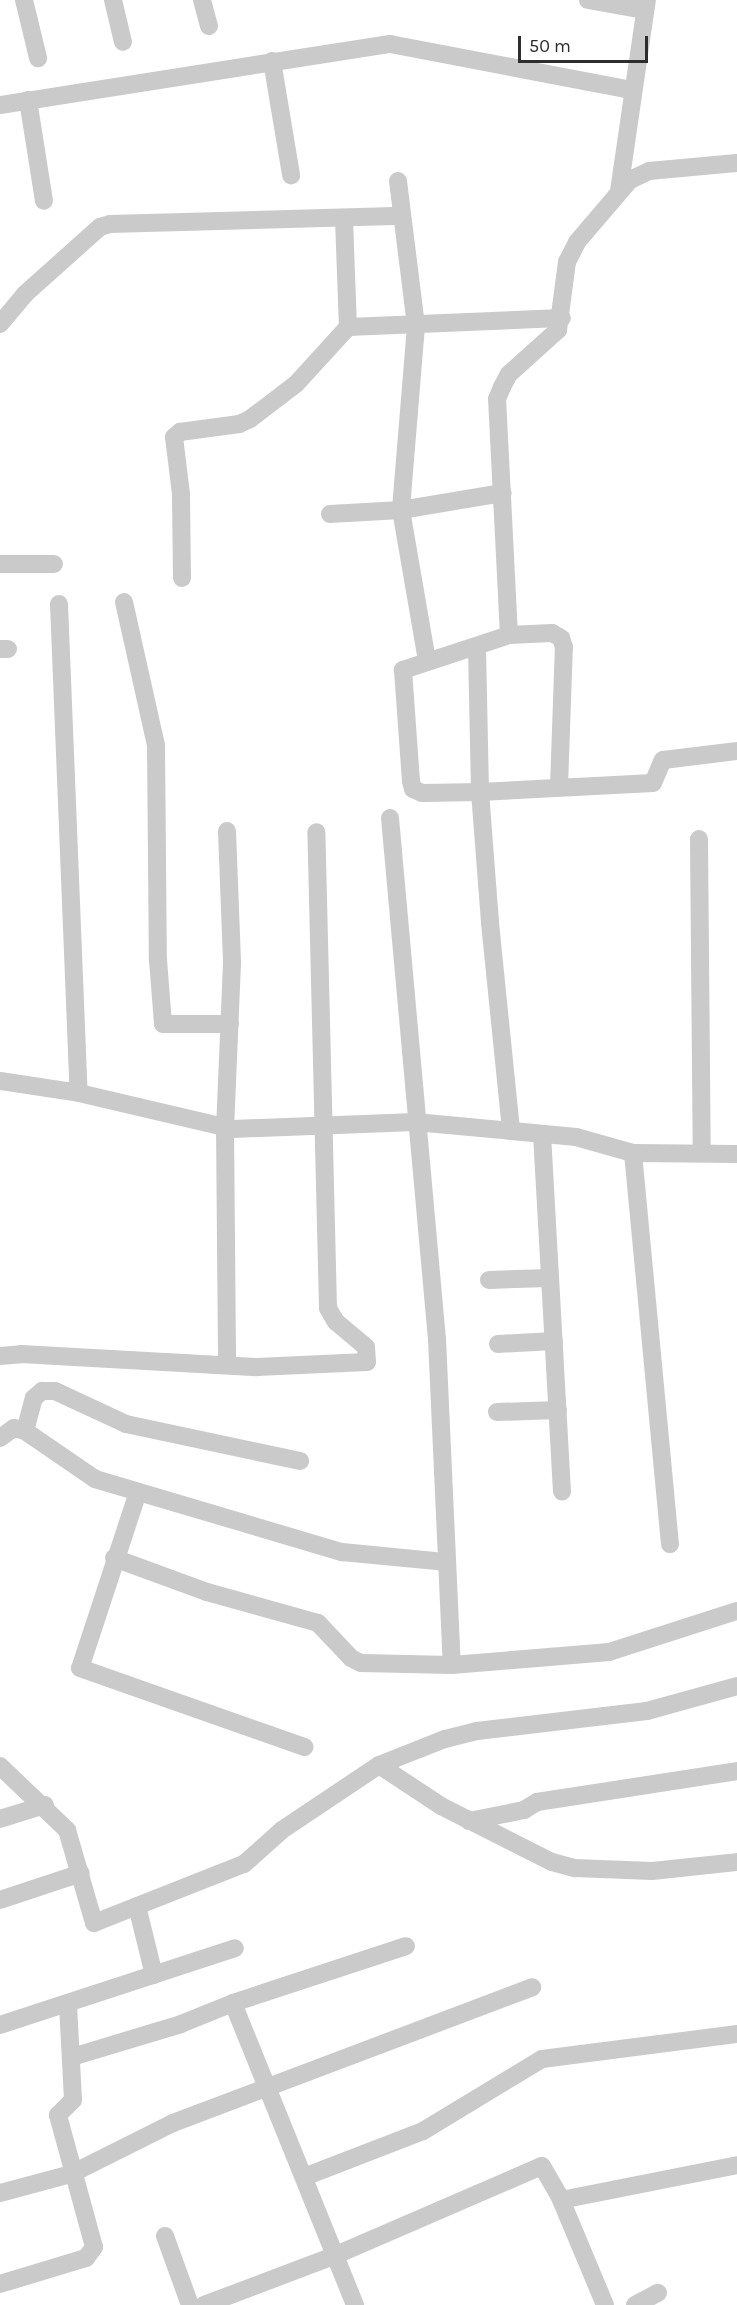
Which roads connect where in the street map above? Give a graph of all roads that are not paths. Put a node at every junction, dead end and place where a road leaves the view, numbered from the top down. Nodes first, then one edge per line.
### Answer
1 (24, 0) edge
2 (113, 0) edge
3 (202, 0) edge
4 (588, 0) edge
5 (646, 5) edge
6 (209, 26) dead end
7 (123, 42) dead end
8 (38, 58) dead end
9 (272, 61) junction
10 (631, 90) junction
11 (28, 100) junction
12 (0, 105) edge
13 (737, 163) edge
14 (291, 175) dead end
15 (398, 181) dead end
16 (619, 191) junction
17 (44, 201) dead end
18 (402, 216) junction
19 (344, 219) junction
20 (562, 318) junction
21 (0, 324) edge
22 (416, 326) junction
23 (348, 327) junction
24 (503, 493) junction
25 (401, 510) junction
26 (330, 514) dead end
27 (0, 564) edge
28 (54, 564) dead end
29 (182, 579) dead end
30 (123, 602) dead end
31 (59, 604) dead end
32 (509, 635) junction
33 (477, 648) junction
34 (427, 661) junction
35 (737, 751) edge
36 (559, 787) junction
37 (480, 792) junction
38 (390, 818) dead end
39 (226, 831) dead end
40 (316, 832) dead end
41 (699, 839) dead end
42 (230, 1024) junction
43 (0, 1081) edge
44 (79, 1093) junction
45 (415, 1122) junction
46 (225, 1127) junction
47 (324, 1128) junction
48 (511, 1131) junction
49 (542, 1134) junction
50 (633, 1153) junction
51 (702, 1153) junction
52 (737, 1154) edge
53 (550, 1278) junction
54 (489, 1280) dead end
55 (554, 1341) junction
56 (498, 1344) dead end
57 (0, 1356) edge
58 (227, 1365) junction
59 (558, 1410) junction
60 (497, 1412) dead end
61 (25, 1431) junction
62 (0, 1438) edge
63 (300, 1461) dead end
64 (562, 1491) dead end
65 (138, 1492) junction
66 (670, 1544) dead end
67 (114, 1558) junction
68 (445, 1562) junction
69 (737, 1611) edge
70 (452, 1665) junction
71 (737, 1686) edge
72 (304, 1747) dead end
73 (380, 1764) junction
74 (0, 1766) edge
75 (737, 1771) edge
76 (45, 1805) junction
77 (0, 1819) edge
78 (469, 1821) junction
79 (737, 1862) edge
80 (81, 1873) junction
81 (0, 1900) edge
82 (137, 1906) junction
83 (406, 1946) dead end
84 (235, 1948) dead end
85 (154, 1975) junction
86 (532, 1987) dead end
87 (68, 2003) junction
88 (233, 2003) junction
89 (0, 2025) edge
90 (737, 2034) edge
91 (72, 2057) junction
92 (267, 2087) junction
93 (737, 2165) edge
94 (71, 2174) junction
95 (304, 2177) junction
96 (0, 2193) edge
97 (561, 2200) junction
98 (165, 2236) dead end
99 (336, 2255) junction
100 (0, 2283) edge
101 (658, 2293) dead end
102 (189, 2305) edge
103 (204, 2305) edge
104 (355, 2305) edge
105 (605, 2305) edge
106 (635, 2305) edge

1 - 8 street
2 - 7 street
3 - 6 street
4 - 5 street
5 - 10 street
9 - 10 street
9 - 11 street
9 - 14 street
10 - 16 street
11 - 12 street
11 - 17 street
13 - 16 street
15 - 18 street
16 - 20 street
18 - 19 street
18 - 22 street
19 - 21 street
19 - 23 street
20 - 22 street
20 - 24 street
22 - 23 street
22 - 25 street
23 - 29 street
24 - 25 street
24 - 32 street
25 - 26 street
25 - 34 street
27 - 28 street
30 - 42 street
31 - 44 street
32 - 33 street
32 - 36 street
33 - 34 street
33 - 37 street
34 - 37 street
35 - 36 street
36 - 37 street
37 - 48 street
38 - 45 street
39 - 42 street
40 - 47 street
41 - 51 street
42 - 46 street
43 - 44 street
44 - 46 street
45 - 47 street
45 - 48 street
45 - 68 street
46 - 47 street
46 - 58 street
47 - 58 street
48 - 49 street
49 - 50 street
49 - 53 street
50 - 51 street
50 - 66 street
51 - 52 street
53 - 54 street
53 - 55 street
55 - 56 street
55 - 59 street
57 - 58 street
59 - 60 street
59 - 64 street
61 - 62 street
61 - 63 street
61 - 65 street
65 - 67 street
65 - 68 street
67 - 70 street
67 - 72 street
68 - 70 street
69 - 70 street
71 - 73 street
73 - 78 street
73 - 82 street
74 - 76 street
75 - 78 street
76 - 77 street
76 - 80 street
78 - 79 street
80 - 81 street
80 - 82 street
82 - 85 street
83 - 88 street
84 - 85 street
85 - 87 street
86 - 92 street
87 - 89 street
87 - 91 street
88 - 91 street
88 - 92 street
90 - 95 street
91 - 94 street
92 - 94 street
92 - 95 street
93 - 97 street
94 - 96 street
94 - 100 street
95 - 99 street
97 - 99 street
97 - 105 street
98 - 102 street
99 - 103 street
99 - 104 street
101 - 106 street

